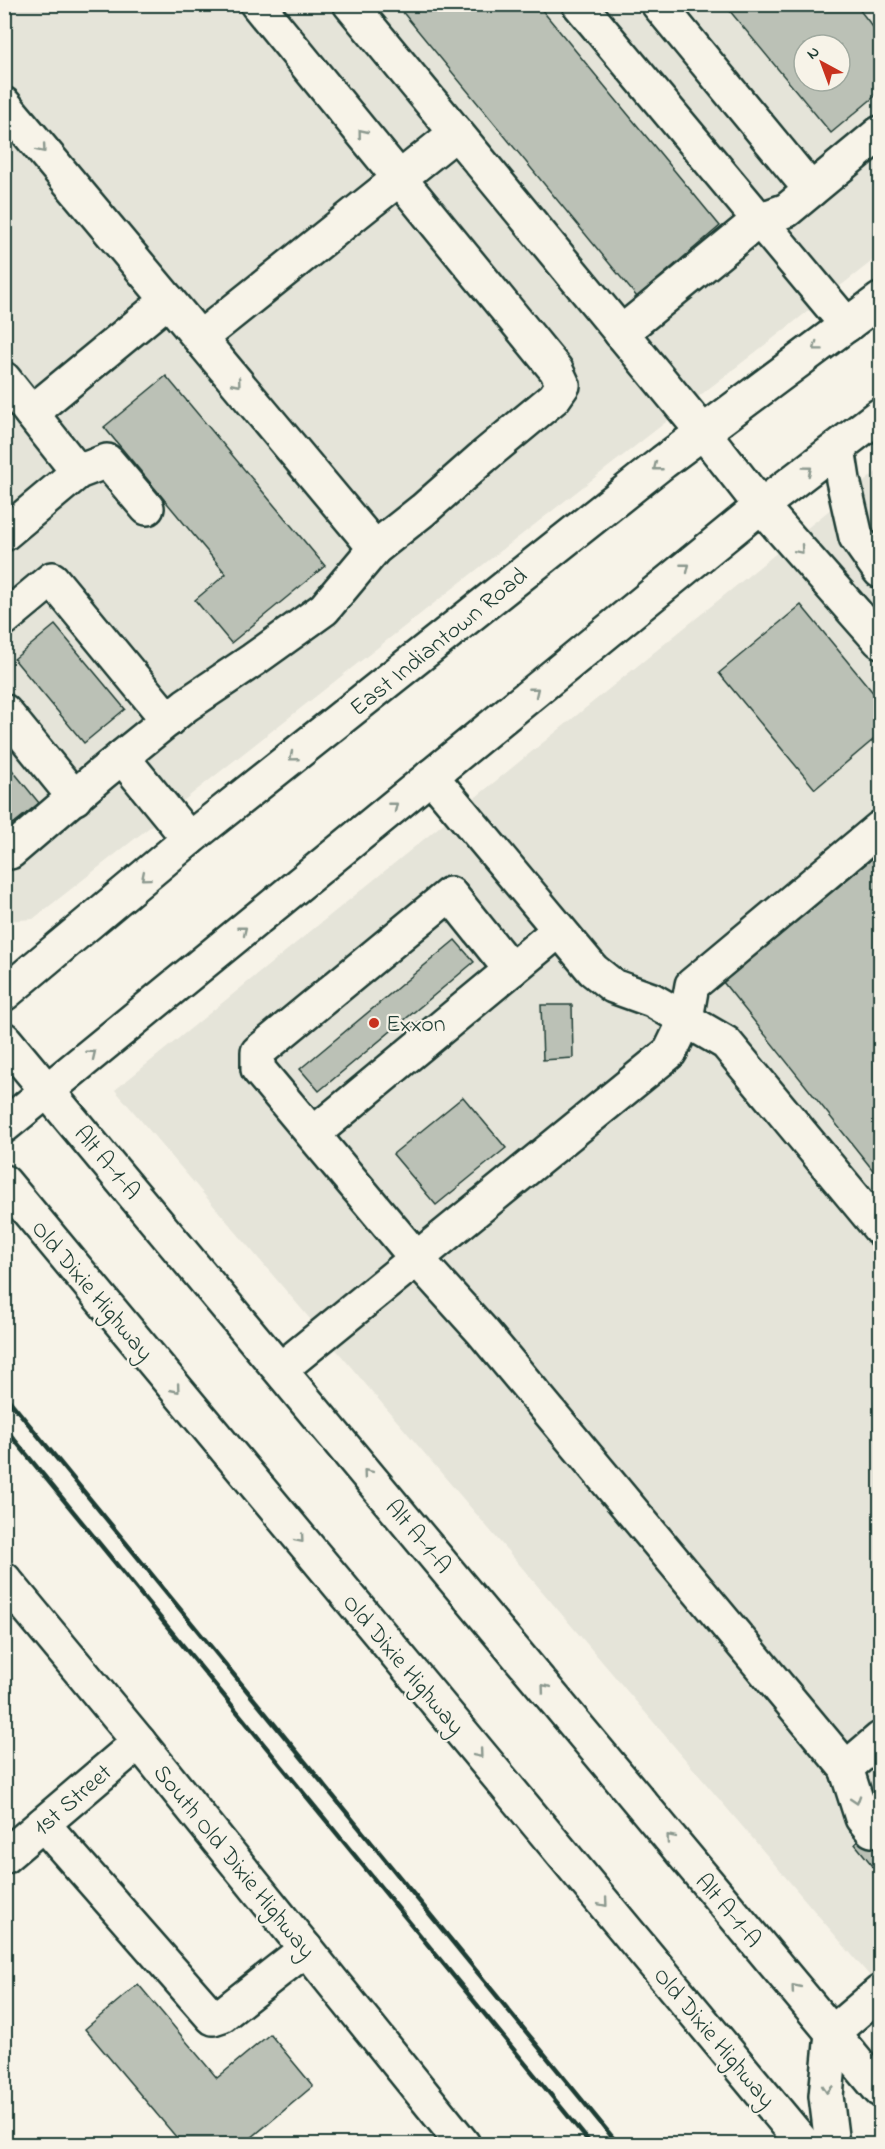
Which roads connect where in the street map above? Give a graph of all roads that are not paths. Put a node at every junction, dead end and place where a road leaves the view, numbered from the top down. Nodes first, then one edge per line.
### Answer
1 (257, 4) edge
2 (350, 4) edge
3 (579, 4) edge
4 (658, 4) edge
5 (4, 104) edge
6 (456, 133) junction
7 (880, 133) edge
8 (400, 178) junction
9 (811, 190) junction
10 (759, 220) junction
11 (168, 300) junction
12 (880, 300) edge
13 (847, 325) junction
14 (621, 333) junction
15 (200, 338) junction
16 (4, 379) edge
17 (31, 413) junction
18 (880, 416) edge
19 (703, 432) junction
20 (838, 447) junction
21 (78, 472) junction
22 (761, 506) junction
23 (147, 508) dead end
24 (4, 534) edge
25 (375, 548) junction
26 (880, 571) edge
27 (4, 619) edge
28 (880, 641) edge
29 (4, 711) edge
30 (168, 720) junction
31 (122, 758) junction
32 (431, 776) junction
33 (75, 798) junction
34 (880, 828) edge
35 (189, 839) junction
36 (4, 845) edge
37 (559, 930) junction
38 (512, 970) junction
39 (4, 994) edge
40 (686, 1019) junction
41 (4, 1039) edge
42 (47, 1091) junction
43 (4, 1126) edge
44 (313, 1134) junction
45 (4, 1182) edge
46 (880, 1229) edge
47 (417, 1258) junction
48 (281, 1369) junction
49 (4, 1580) edge
50 (880, 1739) edge
51 (139, 1742) junction
52 (846, 1768) junction
53 (43, 1824) junction
54 (872, 1830) dead end
55 (4, 1857) edge
56 (306, 1949) junction
57 (880, 1992) edge
58 (832, 2033) junction
59 (880, 2091) edge
60 (446, 2138) edge
61 (804, 2145) edge
62 (832, 2145) edge

8 -> 1 main road
2 - 6 main road
3 - 10 main road
4 - 9 main road
5 -> 11 main road
6 - 8 main road
6 - 14 main road
7 - 9 main road
8 - 15 main road
8 - 25 main road
9 - 10 main road
10 - 13 main road
10 - 14 main road
11 - 15 main road
11 - 17 main road
12 - 13 main road, East Indiantown Road
13 -> 19 main road, East Indiantown Road
14 - 19 main road
15 -> 25 main road
16 - 17 main road
17 - 21 main road
18 - 20 main road
19 - 22 main road
19 -> 35 main road, East Indiantown Road
22 -> 20 main road
20 - 26 main road
21 - 23 main road
21 - 24 main road
22 -> 28 main road
32 -> 22 main road
25 - 30 main road
27 - 30 main road
29 - 33 main road
30 - 31 main road
31 - 33 main road
31 - 35 main road
32 - 37 main road
42 -> 32 main road
33 - 36 main road
34 - 40 main road
35 -> 39 main road, East Indiantown Road
37 - 38 main road
37 - 40 main road
38 - 44 main road
38 - 44 main road
40 - 46 main road
40 - 47 main road
41 - 42 main road, Alt A-1-A
42 - 43 main road
42 - 48 main road, Alt A-1-A
44 - 47 main road
45 -> 61 main road, Old Dixie Highway
47 - 48 main road
47 - 52 main road
58 -> 48 main road, Alt A-1-A
49 - 51 main road, South Old Dixie Highway
50 - 52 main road
51 - 53 main road, 1st Street
51 - 56 main road, South Old Dixie Highway
52 -> 54 main road
53 - 55 main road, 1st Street
53 - 56 main road
56 - 60 main road, South Old Dixie Highway
57 - 58 main road
58 - 59 main road
58 -> 62 main road

